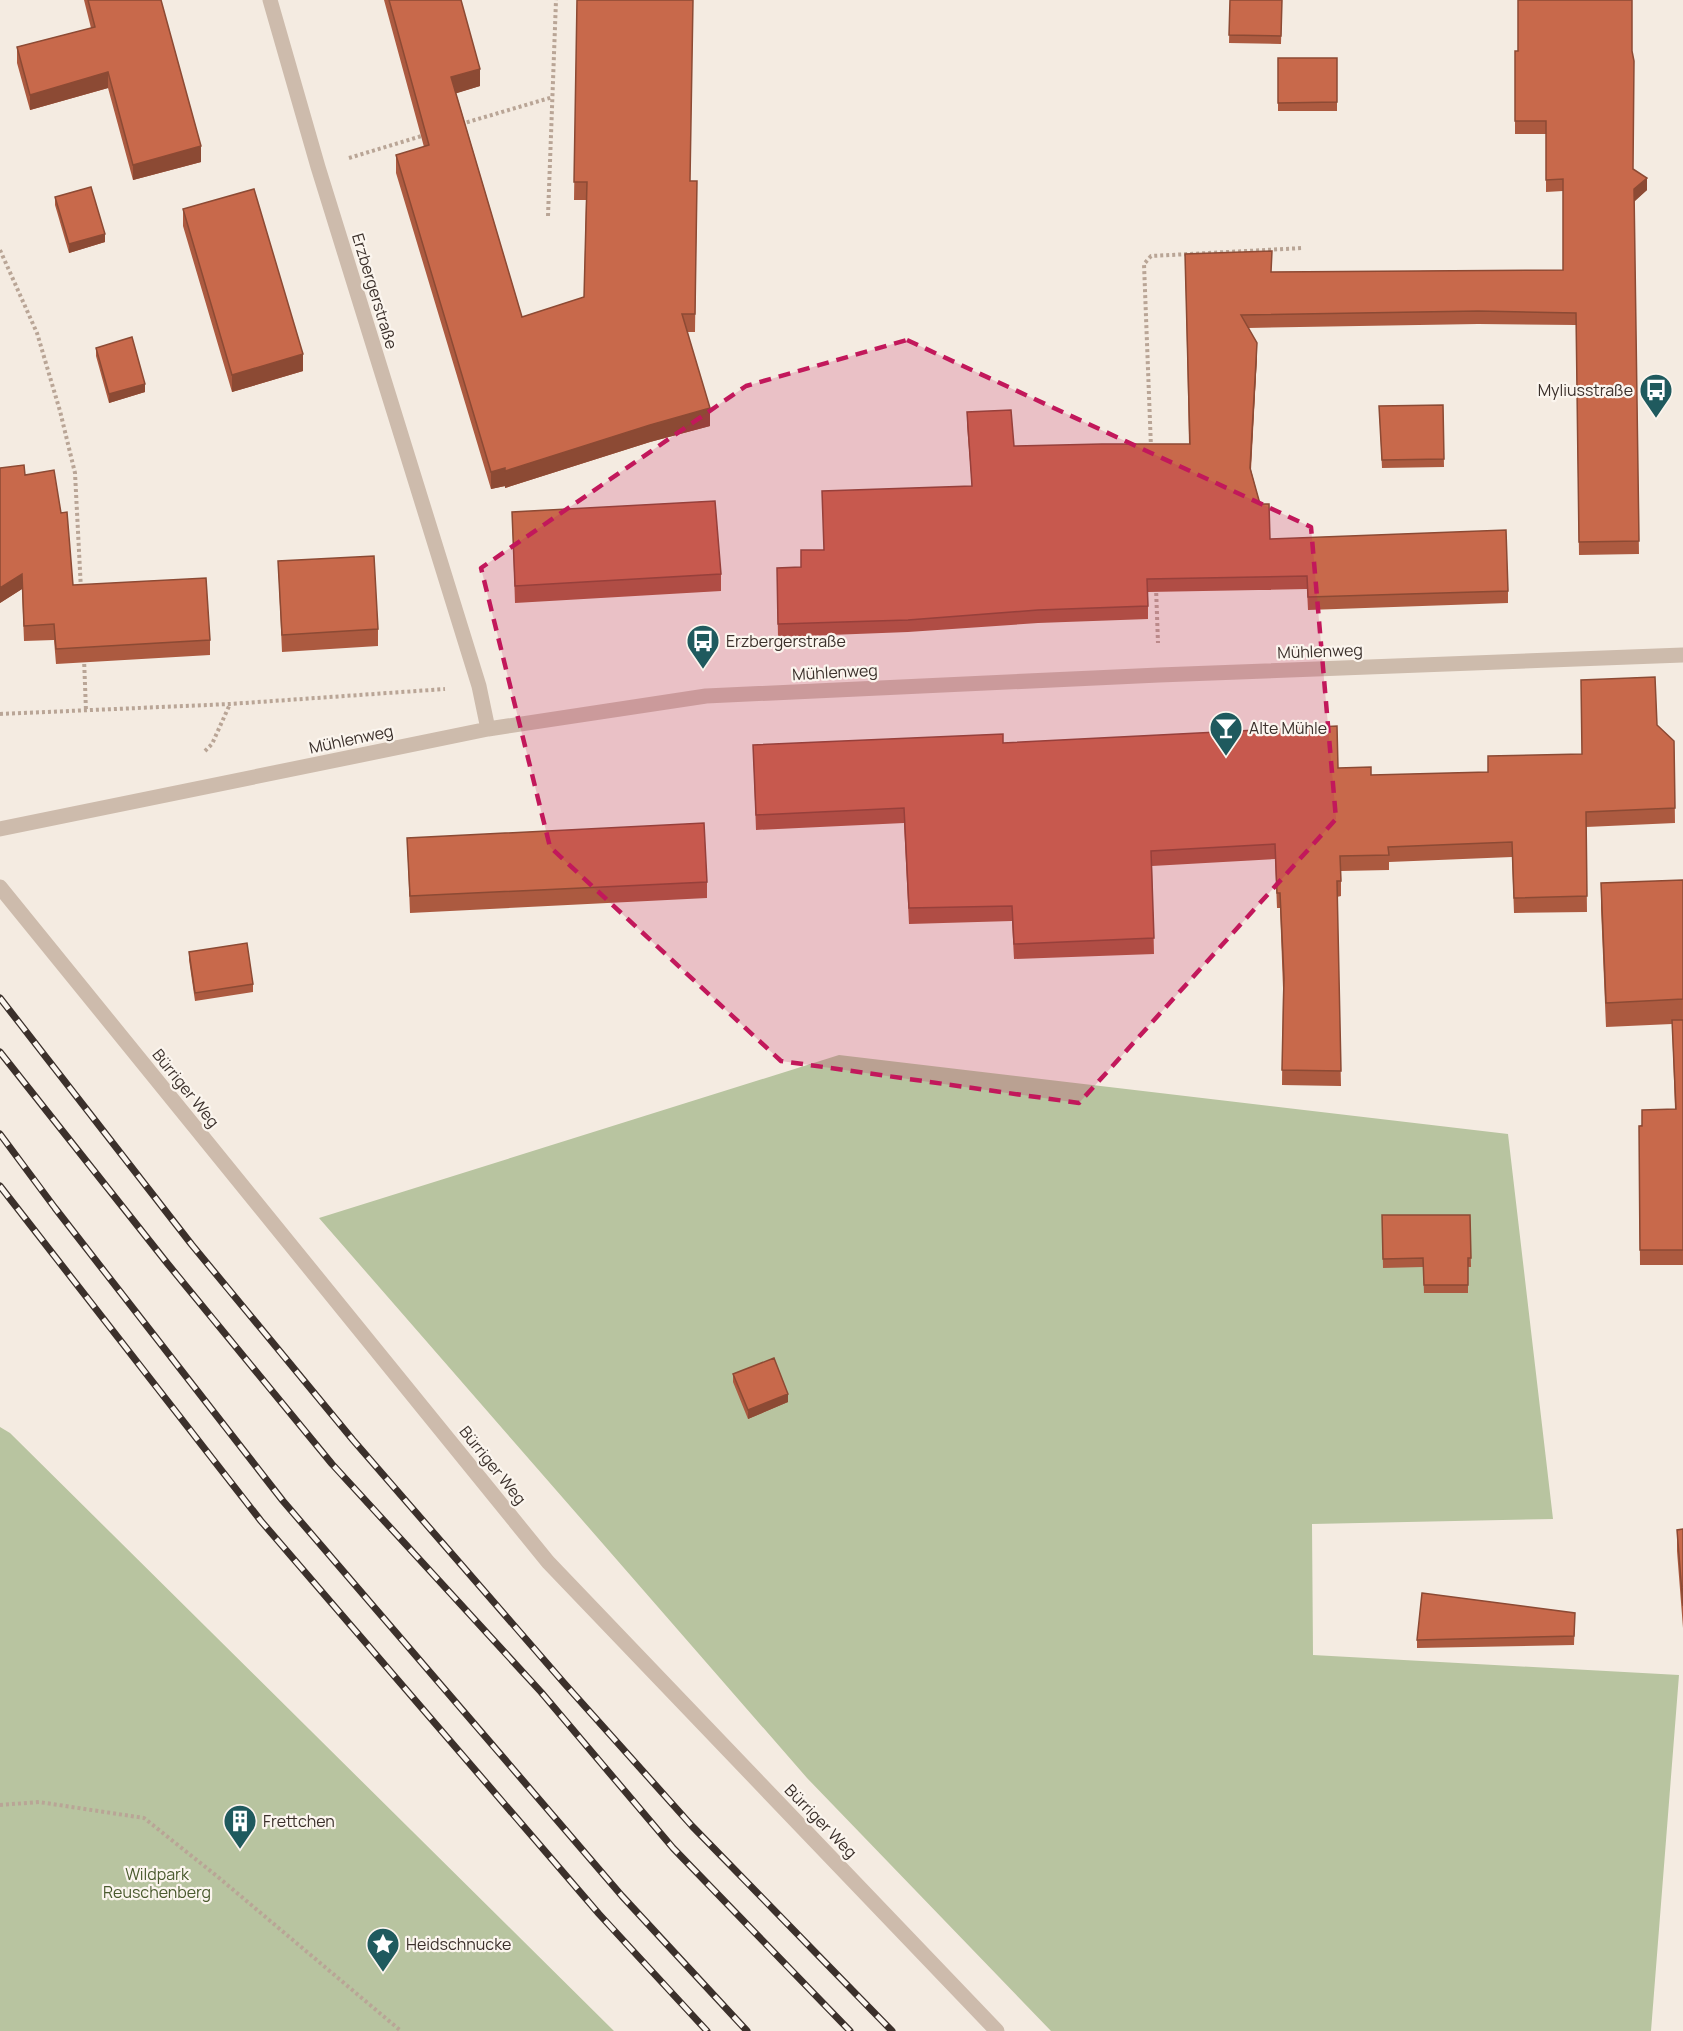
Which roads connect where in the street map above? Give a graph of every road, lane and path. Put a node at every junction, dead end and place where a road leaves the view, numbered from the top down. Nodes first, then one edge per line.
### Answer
1 (270, 0) edge
2 (556, 0) edge
3 (553, 97) junction
4 (452, 127) edge
5 (430, 134) edge
6 (318, 167) junction
7 (548, 216) dead end
8 (1303, 248) dead end
9 (0, 250) edge
10 (1151, 452) edge
11 (1155, 581) edge
12 (81, 592) edge
13 (83, 651) edge
14 (1683, 655) edge
15 (1159, 675) junction
16 (479, 686) junction
17 (230, 704) junction
18 (86, 711) junction
19 (0, 714) edge
20 (488, 729) junction
21 (199, 754) dead end
22 (0, 828) edge
23 (0, 887) edge
24 (0, 1804) edge
25 (400, 2031) edge
26 (997, 2031) edge

1 - 6 street, Erzbergerstraße
2 - 3 path
3 - 4 path
3 - 7 path
5 - 6 path
6 - 16 street, Erzbergerstraße
8 - 10 path
9 - 12 path
11 - 15 path
13 - 18 path
14 - 15 street, Mühlenweg
15 - 20 street, Mühlenweg
16 - 17 path
16 - 20 street, Erzbergerstraße
17 - 18 path
17 - 21 path
18 - 19 path
20 - 22 street, Mühlenweg
23 - 26 street, Bürriger Weg
24 - 25 path

